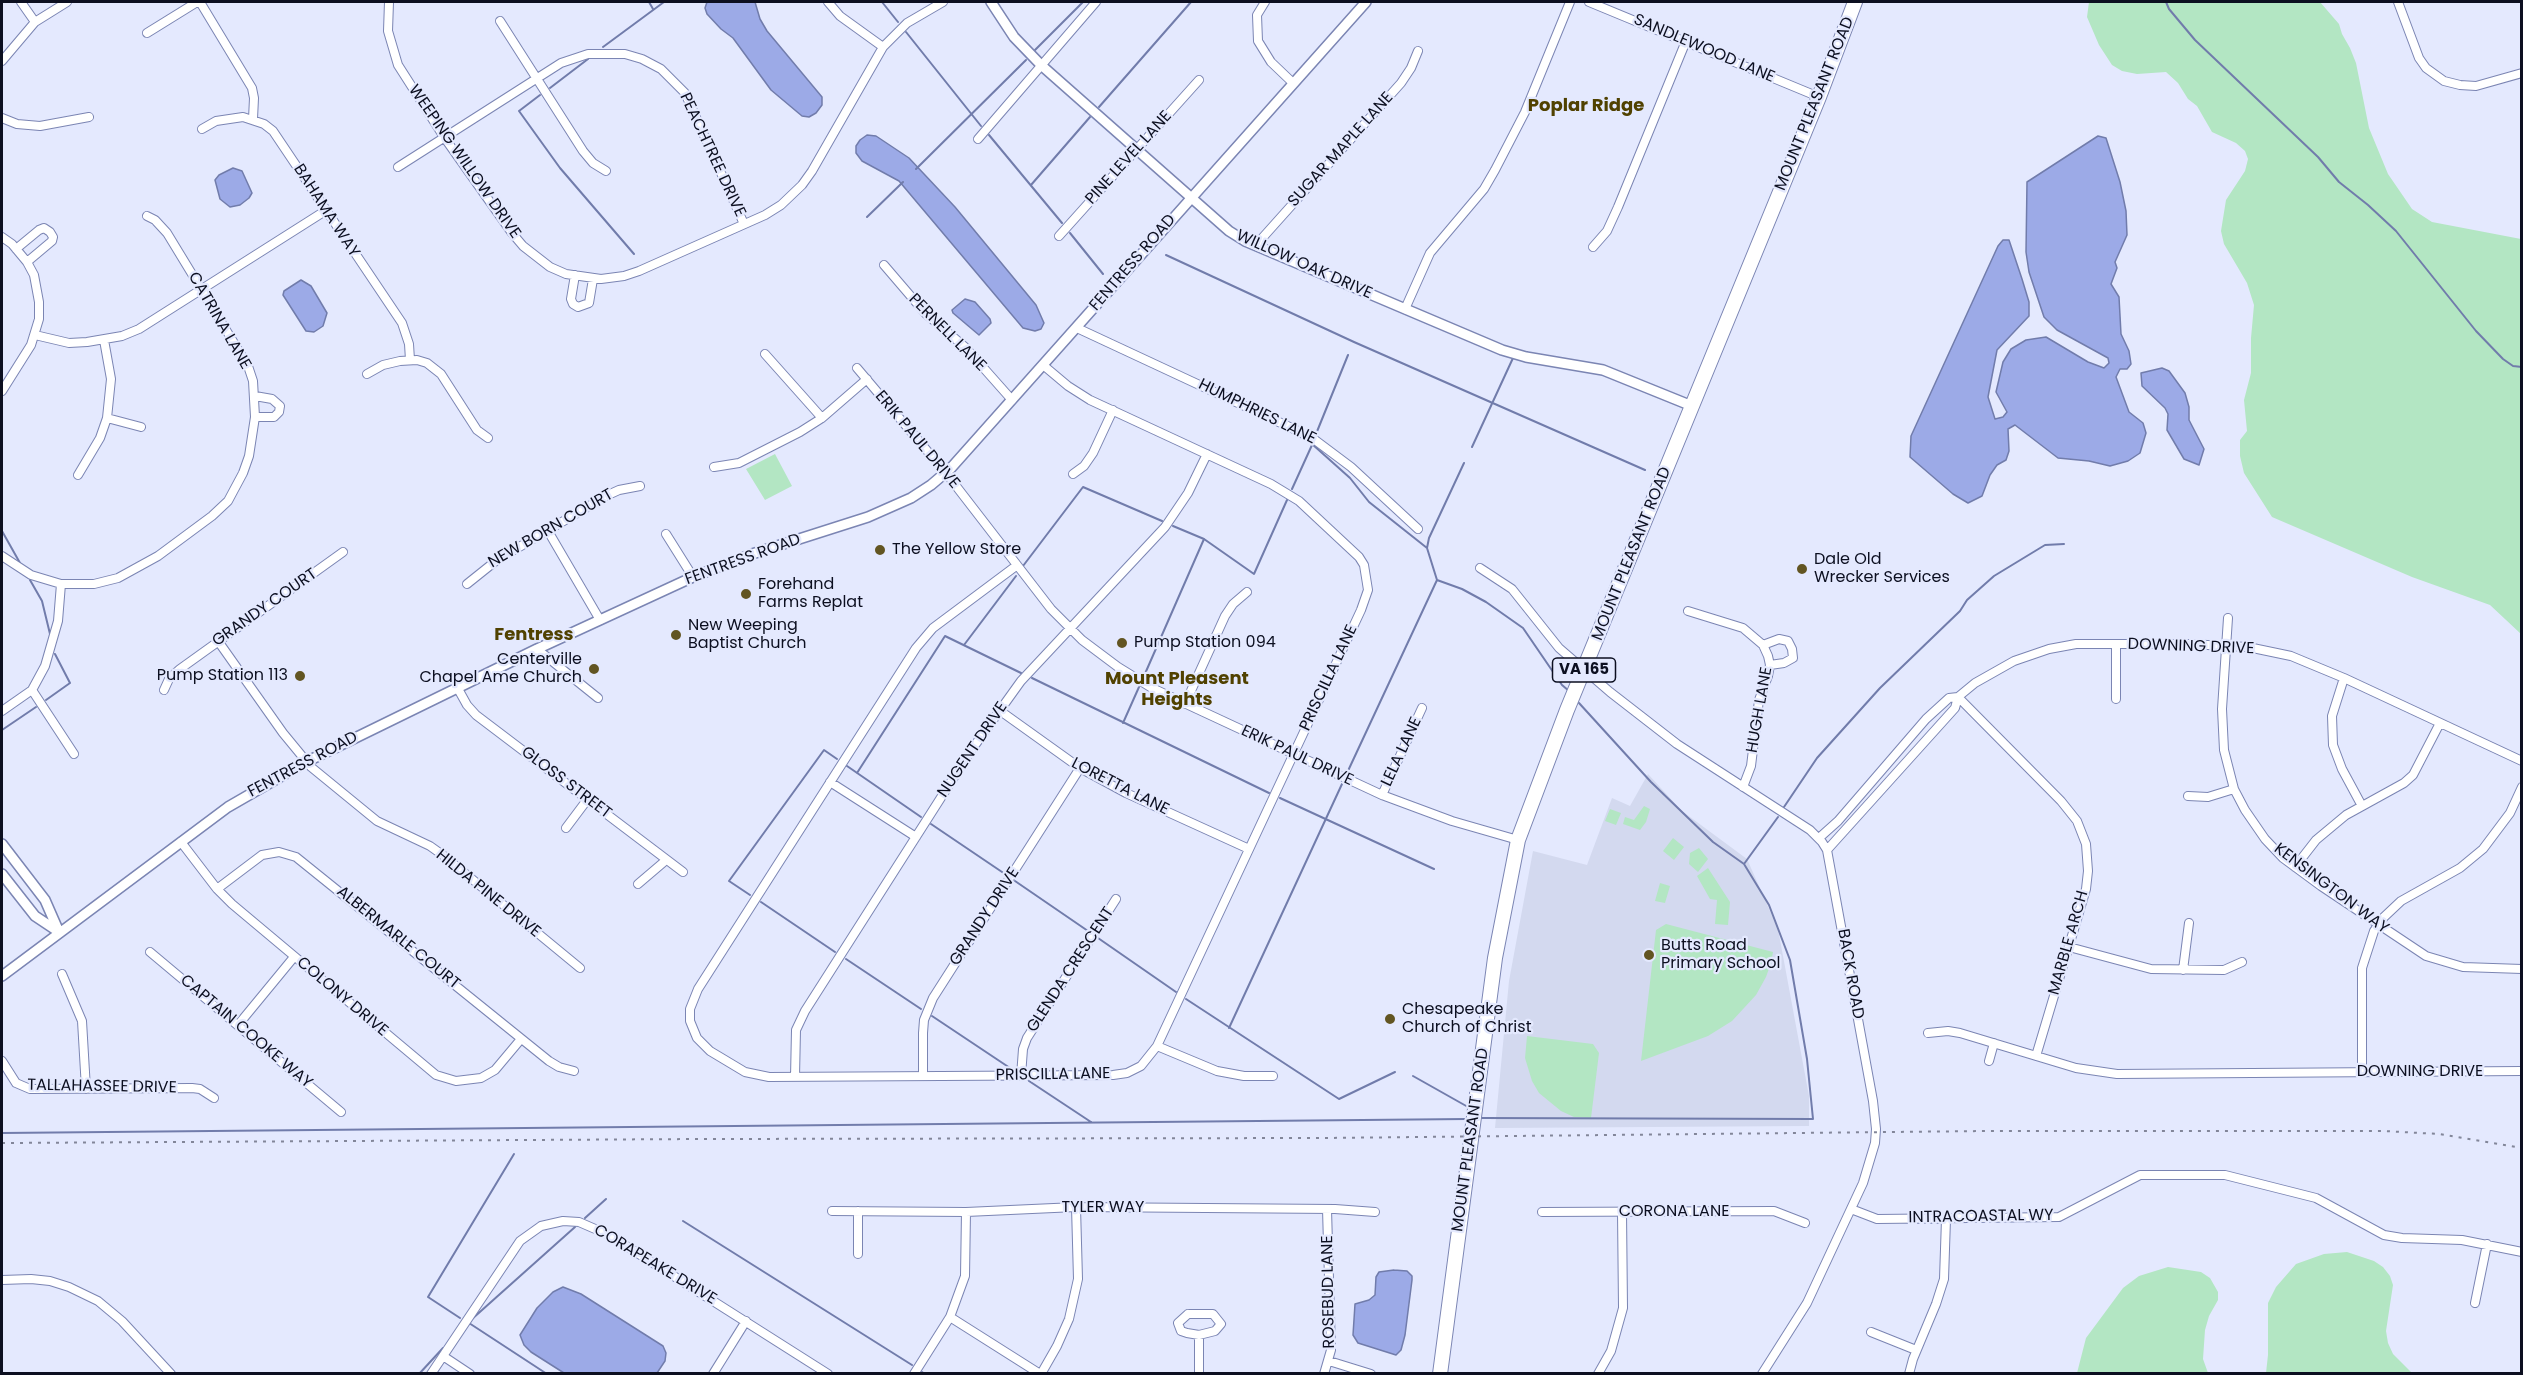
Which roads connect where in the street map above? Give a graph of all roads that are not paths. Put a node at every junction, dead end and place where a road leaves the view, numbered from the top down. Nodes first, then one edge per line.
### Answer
1 (21, 2) edge
2 (67, 2) edge
3 (199, 2) edge
4 (389, 2) edge
5 (828, 2) edge
6 (943, 2) edge
7 (991, 2) edge
8 (1096, 2) edge
9 (1265, 2) edge
10 (1366, 2) edge
11 (1570, 2) edge
12 (1589, 2) edge
13 (1855, 2) edge
14 (2398, 2) edge
15 (500, 21) dead end
16 (35, 22) junction
17 (147, 33) dead end
18 (1686, 41) junction
19 (883, 47) junction
20 (1418, 51) dead end
21 (2, 61) edge
22 (1041, 65) junction
23 (2522, 73) edge
24 (536, 78) junction
25 (1199, 80) dead end
26 (1293, 83) junction
27 (1819, 97) junction
28 (89, 117) dead end
29 (2, 118) edge
30 (253, 119) junction
31 (202, 129) dead end
32 (444, 137) junction
33 (978, 139) dead end
34 (1137, 149) junction
35 (398, 167) dead end
36 (606, 171) dead end
37 (1191, 198) junction
38 (325, 211) junction
39 (147, 216) dead end
40 (744, 224) junction
41 (1059, 236) dead end
42 (2, 237) edge
43 (1256, 245) junction
44 (1593, 247) dead end
45 (16, 249) junction
46 (27, 262) junction
47 (884, 265) dead end
48 (575, 275) junction
49 (593, 279) junction
50 (202, 290) junction
51 (1405, 309) junction
52 (1077, 328) junction
53 (35, 335) junction
54 (104, 340) junction
55 (765, 354) dead end
56 (410, 360) junction
57 (1043, 365) junction
58 (858, 368) dead end
59 (367, 374) dead end
60 (867, 379) junction
61 (2, 391) edge
62 (255, 396) junction
63 (1012, 400) junction
64 (1692, 406) junction
65 (1113, 410) junction
66 (255, 417) junction
67 (107, 418) junction
68 (822, 418) junction
69 (141, 427) dead end
70 (488, 438) dead end
71 (1207, 454) junction
72 (714, 467) dead end
73 (946, 473) junction
74 (1073, 474) dead end
75 (78, 475) dead end
76 (640, 486) dead end
77 (1418, 529) dead end
78 (548, 531) junction
79 (666, 534) dead end
80 (343, 552) dead end
81 (2, 556) edge
82 (1016, 566) junction
83 (1480, 568) dead end
84 (693, 577) junction
85 (61, 584) junction
86 (467, 584) dead end
87 (1246, 592) dead end
88 (1688, 611) dead end
89 (2228, 618) dead end
90 (600, 620) junction
91 (1070, 627) junction
92 (218, 641) junction
93 (2116, 644) junction
94 (1763, 645) junction
95 (2226, 646) junction
96 (537, 649) junction
97 (1770, 665) junction
98 (1584, 671) junction
99 (2344, 678) junction
100 (457, 687) junction
101 (32, 690) junction
102 (164, 690) dead end
103 (598, 698) dead end
104 (1958, 698) junction
105 (2116, 699) dead end
106 (1185, 704) junction
107 (1422, 708) dead end
108 (999, 710) junction
109 (2, 711) edge
110 (2440, 723) junction
111 (74, 754) dead end
112 (1294, 754) junction
113 (2522, 760) edge
114 (306, 762) junction
115 (1080, 768) junction
116 (830, 782) junction
117 (1743, 787) junction
118 (2522, 788) edge
119 (2234, 789) junction
120 (1382, 795) junction
121 (2188, 796) dead end
122 (587, 800) junction
123 (2362, 806) junction
124 (566, 828) dead end
125 (916, 837) junction
126 (1819, 838) junction
127 (1518, 840) junction
128 (181, 842) junction
129 (2, 843) edge
130 (1249, 849) junction
131 (1827, 850) junction
132 (665, 861) junction
133 (2295, 867) junction
134 (683, 872) dead end
135 (2, 874) edge
136 (639, 884) dead end
137 (217, 889) junction
138 (1116, 899) dead end
139 (2189, 923) dead end
140 (2378, 925) junction
141 (59, 932) junction
142 (2069, 947) junction
143 (150, 952) dead end
144 (294, 957) junction
145 (2242, 962) dead end
146 (580, 968) dead end
147 (2522, 969) edge
148 (2183, 970) junction
149 (63, 974) dead end
150 (2, 976) edge
151 (238, 1025) junction
152 (1928, 1033) dead end
153 (521, 1039) junction
154 (1994, 1043) junction
155 (1157, 1046) junction
156 (2036, 1056) junction
157 (2, 1060) edge
158 (1989, 1061) dead end
159 (574, 1071) dead end
160 (2522, 1071) edge
161 (2362, 1072) junction
162 (923, 1076) junction
163 (1021, 1076) junction
164 (1274, 1076) dead end
165 (795, 1077) junction
166 (86, 1089) junction
167 (214, 1098) dead end
168 (341, 1112) dead end
169 (1076, 1207) junction
170 (1327, 1209) junction
171 (1851, 1209) junction
172 (832, 1211) dead end
173 (858, 1211) junction
174 (966, 1212) junction
175 (1375, 1212) dead end
176 (1542, 1212) dead end
177 (1622, 1212) junction
178 (1946, 1219) junction
179 (1805, 1223) dead end
180 (2487, 1245) junction
181 (2522, 1252) edge
182 (858, 1254) dead end
183 (2, 1280) edge
184 (2475, 1303) dead end
185 (950, 1317) junction
186 (746, 1321) junction
187 (1871, 1332) dead end
188 (1199, 1335) junction
189 (1916, 1350) junction
190 (443, 1356) junction
191 (1329, 1361) junction
192 (171, 1374) edge
193 (431, 1374) edge
194 (470, 1374) edge
195 (713, 1374) edge
196 (828, 1374) edge
197 (914, 1374) edge
198 (1040, 1374) edge
199 (1199, 1374) edge
200 (1324, 1374) edge
201 (1371, 1374) edge
202 (1440, 1374) edge
203 (1598, 1374) edge
204 (1762, 1374) edge
205 (1909, 1374) edge

1 - 16 street
2 - 16 street
3 - 17 street
3 - 30 street
4 - 32 street, WEEPING WILLOW DRIVE
5 - 19 street
6 - 19 street, WEEPING WILLOW DRIVE
7 - 22 street, WILLOW OAK DRIVE
8 - 22 street
9 - 26 street
10 - 26 street, FENTRESS ROAD
11 - 51 street
12 - 18 street, SANDLEWOOD LANE
13 - 27 highway, MOUNT PLEASANT ROAD / VA 165
14 - 23 street
15 - 24 street
16 - 21 street
18 - 27 street, SANDLEWOOD LANE
18 - 44 street
19 - 40 street, WEEPING WILLOW DRIVE
20 - 43 street, SUGAR MAPLE LANE
22 - 33 street
22 - 34 street, WILLOW OAK DRIVE
24 - 32 street, PEACHTREE DRIVE
24 - 36 street
24 - 40 street, PEACHTREE DRIVE
25 - 34 street, PINE LEVEL LANE
26 - 37 street, FENTRESS ROAD
27 - 64 highway, MOUNT PLEASANT ROAD / VA 165
28 - 29 street
30 - 31 street
30 - 38 street, BAHAMA WAY
32 - 35 street, PEACHTREE DRIVE
32 - 48 street, WEEPING WILLOW DRIVE
34 - 37 street, WILLOW OAK DRIVE
34 - 41 street, PINE LEVEL LANE
37 - 43 street, WILLOW OAK DRIVE
37 - 52 street, FENTRESS ROAD
38 - 50 street
38 - 56 street, BAHAMA WAY
39 - 50 street, CATRINA LANE
40 - 49 street, WEEPING WILLOW DRIVE
42 - 45 street
43 - 51 street, WILLOW OAK DRIVE
45 - 46 street
45 - 46 street
46 - 53 street
47 - 63 street, PERNELL LANE
48 - 49 street, WEEPING WILLOW DRIVE
48 - 49 street
50 - 54 street
50 - 62 street, CATRINA LANE
51 - 64 street, WILLOW OAK DRIVE
52 - 57 street, FENTRESS ROAD
52 - 77 street, HUMPHRIES LANE
53 - 54 street
53 - 61 street
54 - 67 street
55 - 68 street
56 - 59 street
56 - 70 street
57 - 63 street, FENTRESS ROAD
57 - 65 street, PRISCILLA LANE
58 - 60 street, ERIK PAUL DRIVE
60 - 68 street
60 - 73 street, ERIK PAUL DRIVE
62 - 66 street, CATRINA LANE
62 - 66 street
63 - 73 street, FENTRESS ROAD
64 - 98 highway, MOUNT PLEASANT ROAD / VA 165
65 - 71 street, PRISCILLA LANE
65 - 74 street
66 - 85 street, CATRINA LANE
67 - 69 street
67 - 75 street
68 - 72 street
71 - 91 street, NUGENT DRIVE
71 - 112 street, PRISCILLA LANE
73 - 82 street, ERIK PAUL DRIVE
73 - 84 street, FENTRESS ROAD
76 - 78 street, NEW BORN COURT
78 - 86 street, NEW BORN COURT
78 - 90 street
79 - 84 street
80 - 92 street, GRANDY COURT
81 - 85 street, CATRINA LANE
82 - 91 street, ERIK PAUL DRIVE
82 - 116 street, PRISCILLA LANE
83 - 98 street, BACK ROAD
84 - 90 street, FENTRESS ROAD
85 - 101 street
87 - 106 street
88 - 94 street, HUGH LANE
89 - 95 street, KENSINGTON WAY
90 - 96 street, FENTRESS ROAD
91 - 106 street, ERIK PAUL DRIVE
91 - 108 street, NUGENT DRIVE
92 - 102 street, GRANDY COURT
92 - 114 street, HILDA PINE DRIVE
93 - 95 street, DOWNING DRIVE
93 - 104 street, DOWNING DRIVE
93 - 105 street
94 - 97 street, HUGH LANE
94 - 97 street
95 - 99 street, DOWNING DRIVE
95 - 119 street, KENSINGTON WAY
96 - 100 street, FENTRESS ROAD
96 - 103 street
97 - 117 street, HUGH LANE
98 - 117 street, BACK ROAD
98 - 127 highway, MOUNT PLEASANT ROAD / VA 165
99 - 110 street, DOWNING DRIVE
99 - 123 street
100 - 114 street, FENTRESS ROAD
100 - 122 street, GLOSS STREET
101 - 109 street
101 - 111 street
104 - 126 street, DOWNING DRIVE
104 - 131 street, DOWNING DRIVE
104 - 142 street, MARBLE ARCH
106 - 112 street, ERIK PAUL DRIVE
107 - 120 street, LELA LANE
108 - 115 street, LORETTA LANE
108 - 125 street, NUGENT DRIVE
110 - 113 street, DOWNING DRIVE
110 - 123 street
112 - 120 street, ERIK PAUL DRIVE
112 - 130 street, PRISCILLA LANE
114 - 128 street, FENTRESS ROAD
114 - 146 street, HILDA PINE DRIVE
115 - 130 street, LORETTA LANE
115 - 162 street, GRANDY DRIVE
116 - 125 street
116 - 165 street, PRISCILLA LANE
117 - 126 street, BACK ROAD
118 - 140 street
119 - 121 street
119 - 133 street, KENSINGTON WAY
120 - 127 street, ERIK PAUL DRIVE
122 - 124 street
122 - 132 street, GLOSS STREET
123 - 133 street
125 - 165 street, NUGENT DRIVE
126 - 131 street, BACK ROAD
127 - 202 highway, MOUNT PLEASANT ROAD / VA 165
128 - 137 street, COLONY DRIVE
128 - 141 street, FENTRESS ROAD
129 - 141 street
130 - 155 street, PRISCILLA LANE
131 - 171 street, BACK ROAD
132 - 134 street, GLOSS STREET
132 - 136 street
133 - 140 street, KENSINGTON WAY
135 - 141 street
137 - 144 street, COLONY DRIVE
137 - 153 street, ALBERMARLE COURT
138 - 163 street, GLENDA CRESCENT
139 - 148 street
140 - 147 street, KENSINGTON WAY
140 - 161 street
141 - 150 street, FENTRESS ROAD
142 - 148 street
142 - 156 street, MARBLE ARCH
143 - 151 street, CAPTAIN COOKE WAY
144 - 151 street
144 - 153 street, COLONY DRIVE
145 - 148 street
149 - 166 street
151 - 168 street, CAPTAIN COOKE WAY
152 - 154 street, DOWNING DRIVE
153 - 159 street, ALBERMARLE COURT
154 - 156 street, DOWNING DRIVE
154 - 158 street
155 - 163 street, PRISCILLA LANE
155 - 164 street
156 - 161 street, DOWNING DRIVE
157 - 166 street, TALLAHASSEE DRIVE
160 - 161 street, DOWNING DRIVE
162 - 163 street, PRISCILLA LANE
162 - 165 street, PRISCILLA LANE
166 - 167 street, TALLAHASSEE DRIVE
169 - 170 street, TYLER WAY
169 - 174 street, TYLER WAY
169 - 198 street
170 - 175 street, TYLER WAY
170 - 191 street, ROSEBUD LANE
171 - 178 street, INTRACOASTAL WY
171 - 204 street, BACK ROAD
172 - 173 street, TYLER WAY
173 - 174 street, TYLER WAY
173 - 182 street
174 - 185 street
176 - 177 street, CORONA LANE
177 - 179 street, CORONA LANE
177 - 203 street
178 - 180 street, INTRACOASTAL WY
178 - 189 street
180 - 181 street, INTRACOASTAL WY
180 - 184 street
183 - 192 street
185 - 197 street
185 - 198 street
186 - 190 street, CORAPEAKE DRIVE
186 - 195 street
186 - 196 street, CORAPEAKE DRIVE
187 - 189 street
188 - 188 street
188 - 199 street
189 - 205 street
190 - 193 street, CORAPEAKE DRIVE
190 - 194 street
191 - 200 street, ROSEBUD LANE
191 - 201 street

